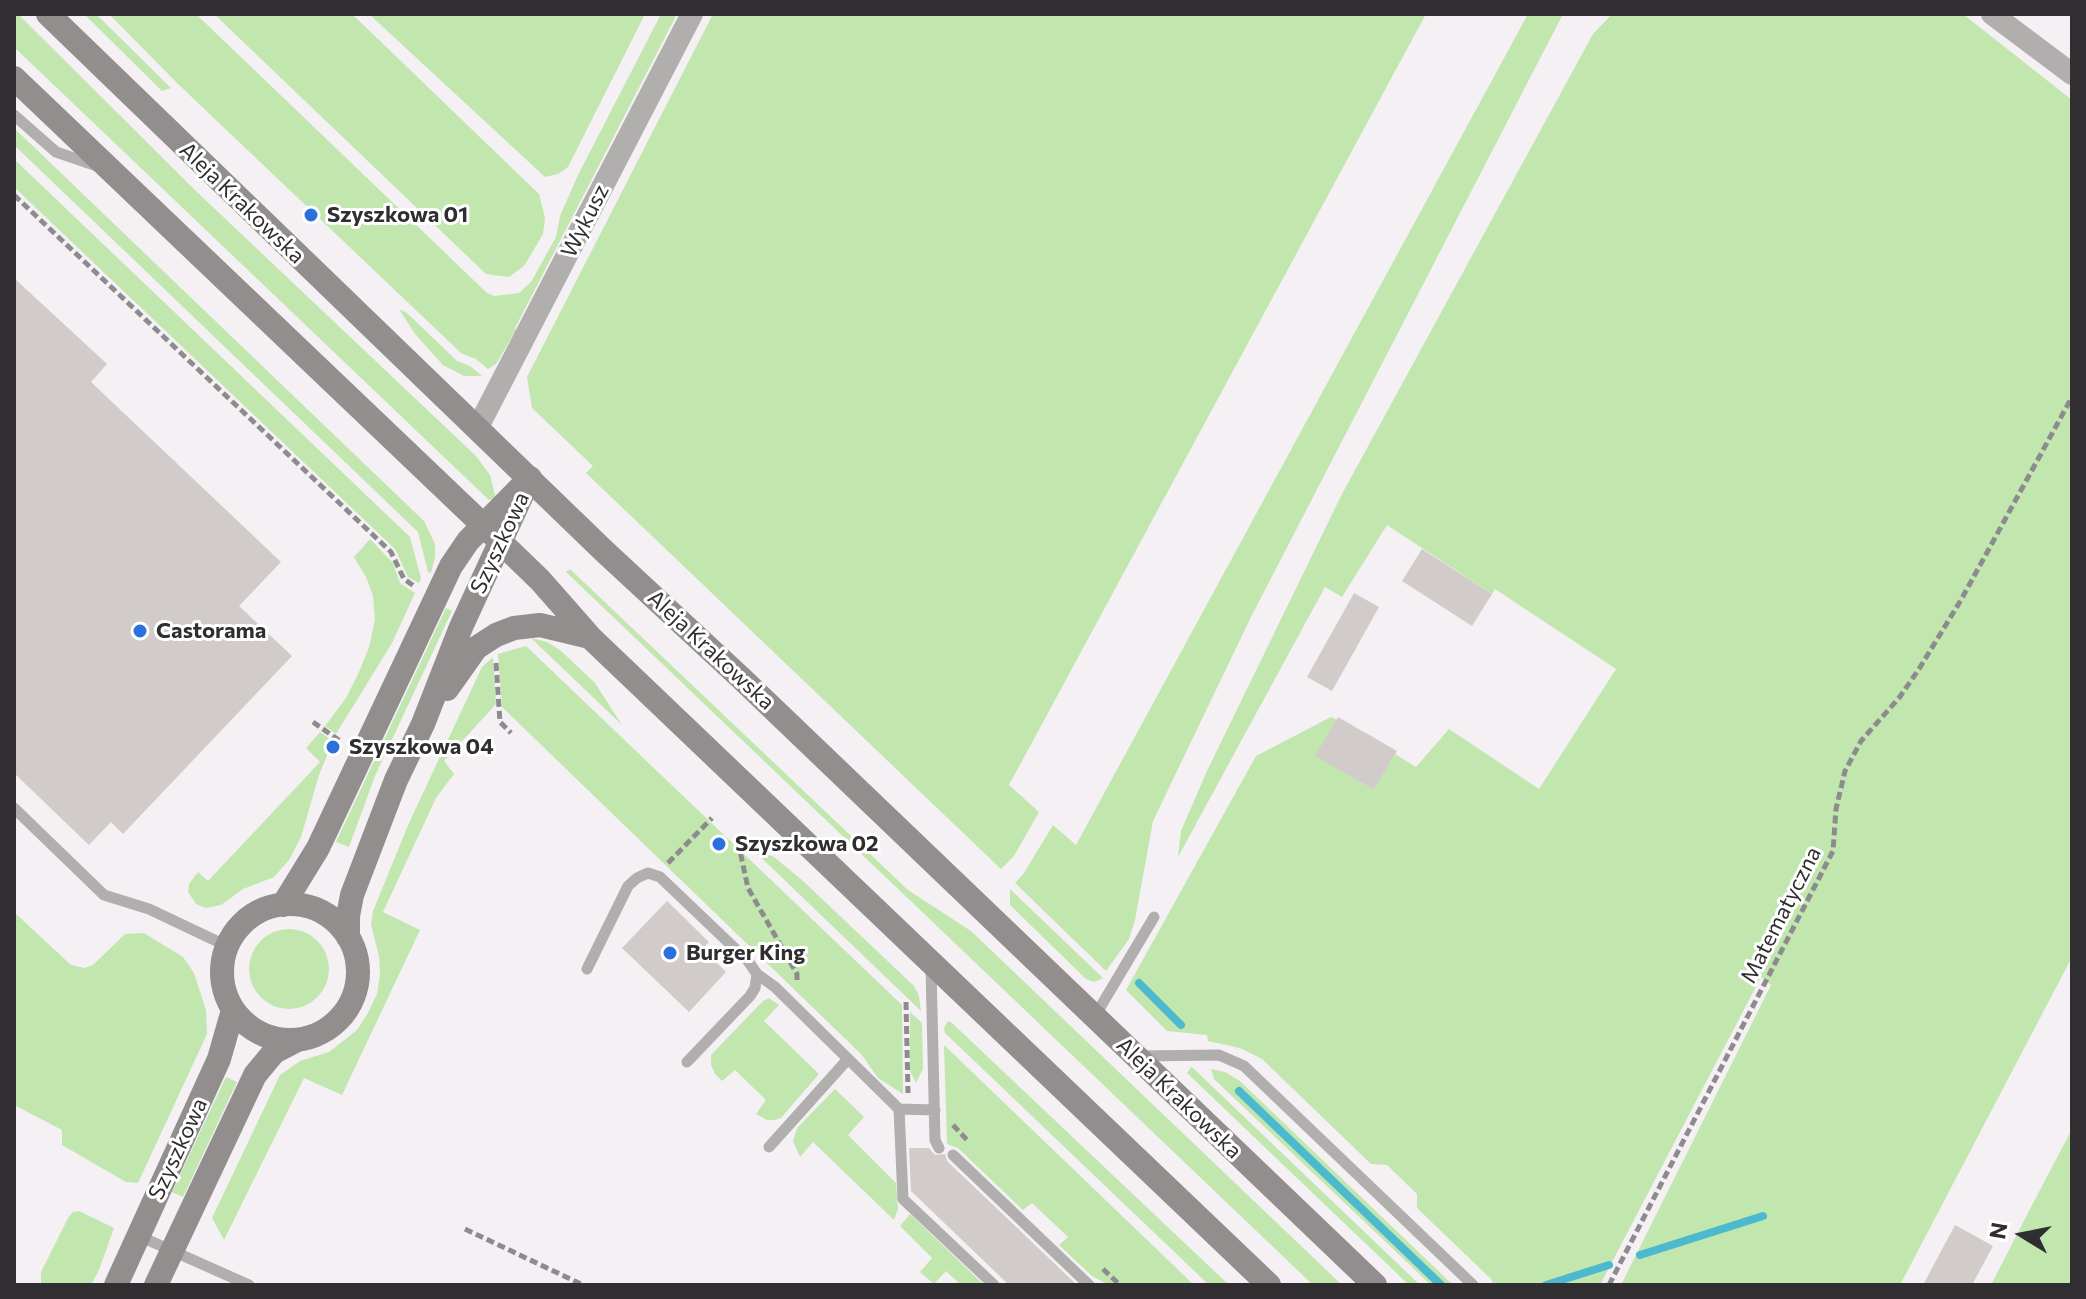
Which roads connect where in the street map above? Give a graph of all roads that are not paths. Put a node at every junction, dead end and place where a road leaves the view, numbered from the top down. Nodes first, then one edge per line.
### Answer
1 (48, 14) edge
2 (692, 14) edge
3 (1992, 14) edge
4 (2072, 74) edge
5 (14, 78) edge
6 (14, 115) edge
7 (113, 171) junction
8 (478, 427) junction
9 (530, 478) junction
10 (492, 534) junction
11 (591, 638) junction
12 (423, 724) junction
13 (14, 808) edge
14 (283, 905) junction
15 (1154, 917) dead end
16 (348, 937) junction
17 (227, 946) junction
18 (931, 963) junction
19 (587, 969) dead end
20 (757, 974) junction
21 (233, 1010) junction
22 (1094, 1017) junction
23 (297, 1040) junction
24 (1136, 1056) junction
25 (848, 1059) junction
26 (687, 1062) dead end
27 (903, 1109) junction
28 (935, 1110) junction
29 (769, 1147) dead end
30 (939, 1148) dead end
31 (953, 1155) dead end
32 (138, 1236) junction
33 (172, 1251) junction
34 (116, 1285) edge
35 (156, 1285) edge
36 (249, 1285) edge
37 (994, 1285) edge
38 (1089, 1285) edge
39 (1269, 1285) edge
40 (1375, 1285) edge
41 (1473, 1285) edge

1 - 8 main road, Aleja Krakowska
2 - 8 street, Wykusz
3 - 4 street
5 - 7 main road
6 - 7 lane
7 - 10 main road
8 - 9 main road, Aleja Krakowska
9 - 10 main road, Szyszkowa
9 - 22 main road, Aleja Krakowska
10 - 11 main road
10 - 12 main road, Szyszkowa
10 - 14 main road, Szyszkowa
11 - 12 main road
11 - 18 main road
12 - 16 main road, Szyszkowa
13 - 17 lane
14 - 16 main road
14 - 17 main road
15 - 22 lane
16 - 23 main road
17 - 21 main road
18 - 28 lane
18 - 39 main road
19 - 20 lane
20 - 25 lane
20 - 26 lane
21 - 23 main road
21 - 32 main road, Szyszkowa
22 - 24 main road, Aleja Krakowska
23 - 33 main road, Szyszkowa
24 - 40 main road, Aleja Krakowska
24 - 41 lane
25 - 27 lane
25 - 29 lane
27 - 28 lane
27 - 37 lane
28 - 30 lane
31 - 38 lane
32 - 33 lane
32 - 34 main road, Szyszkowa
33 - 35 main road, Szyszkowa
33 - 36 lane

